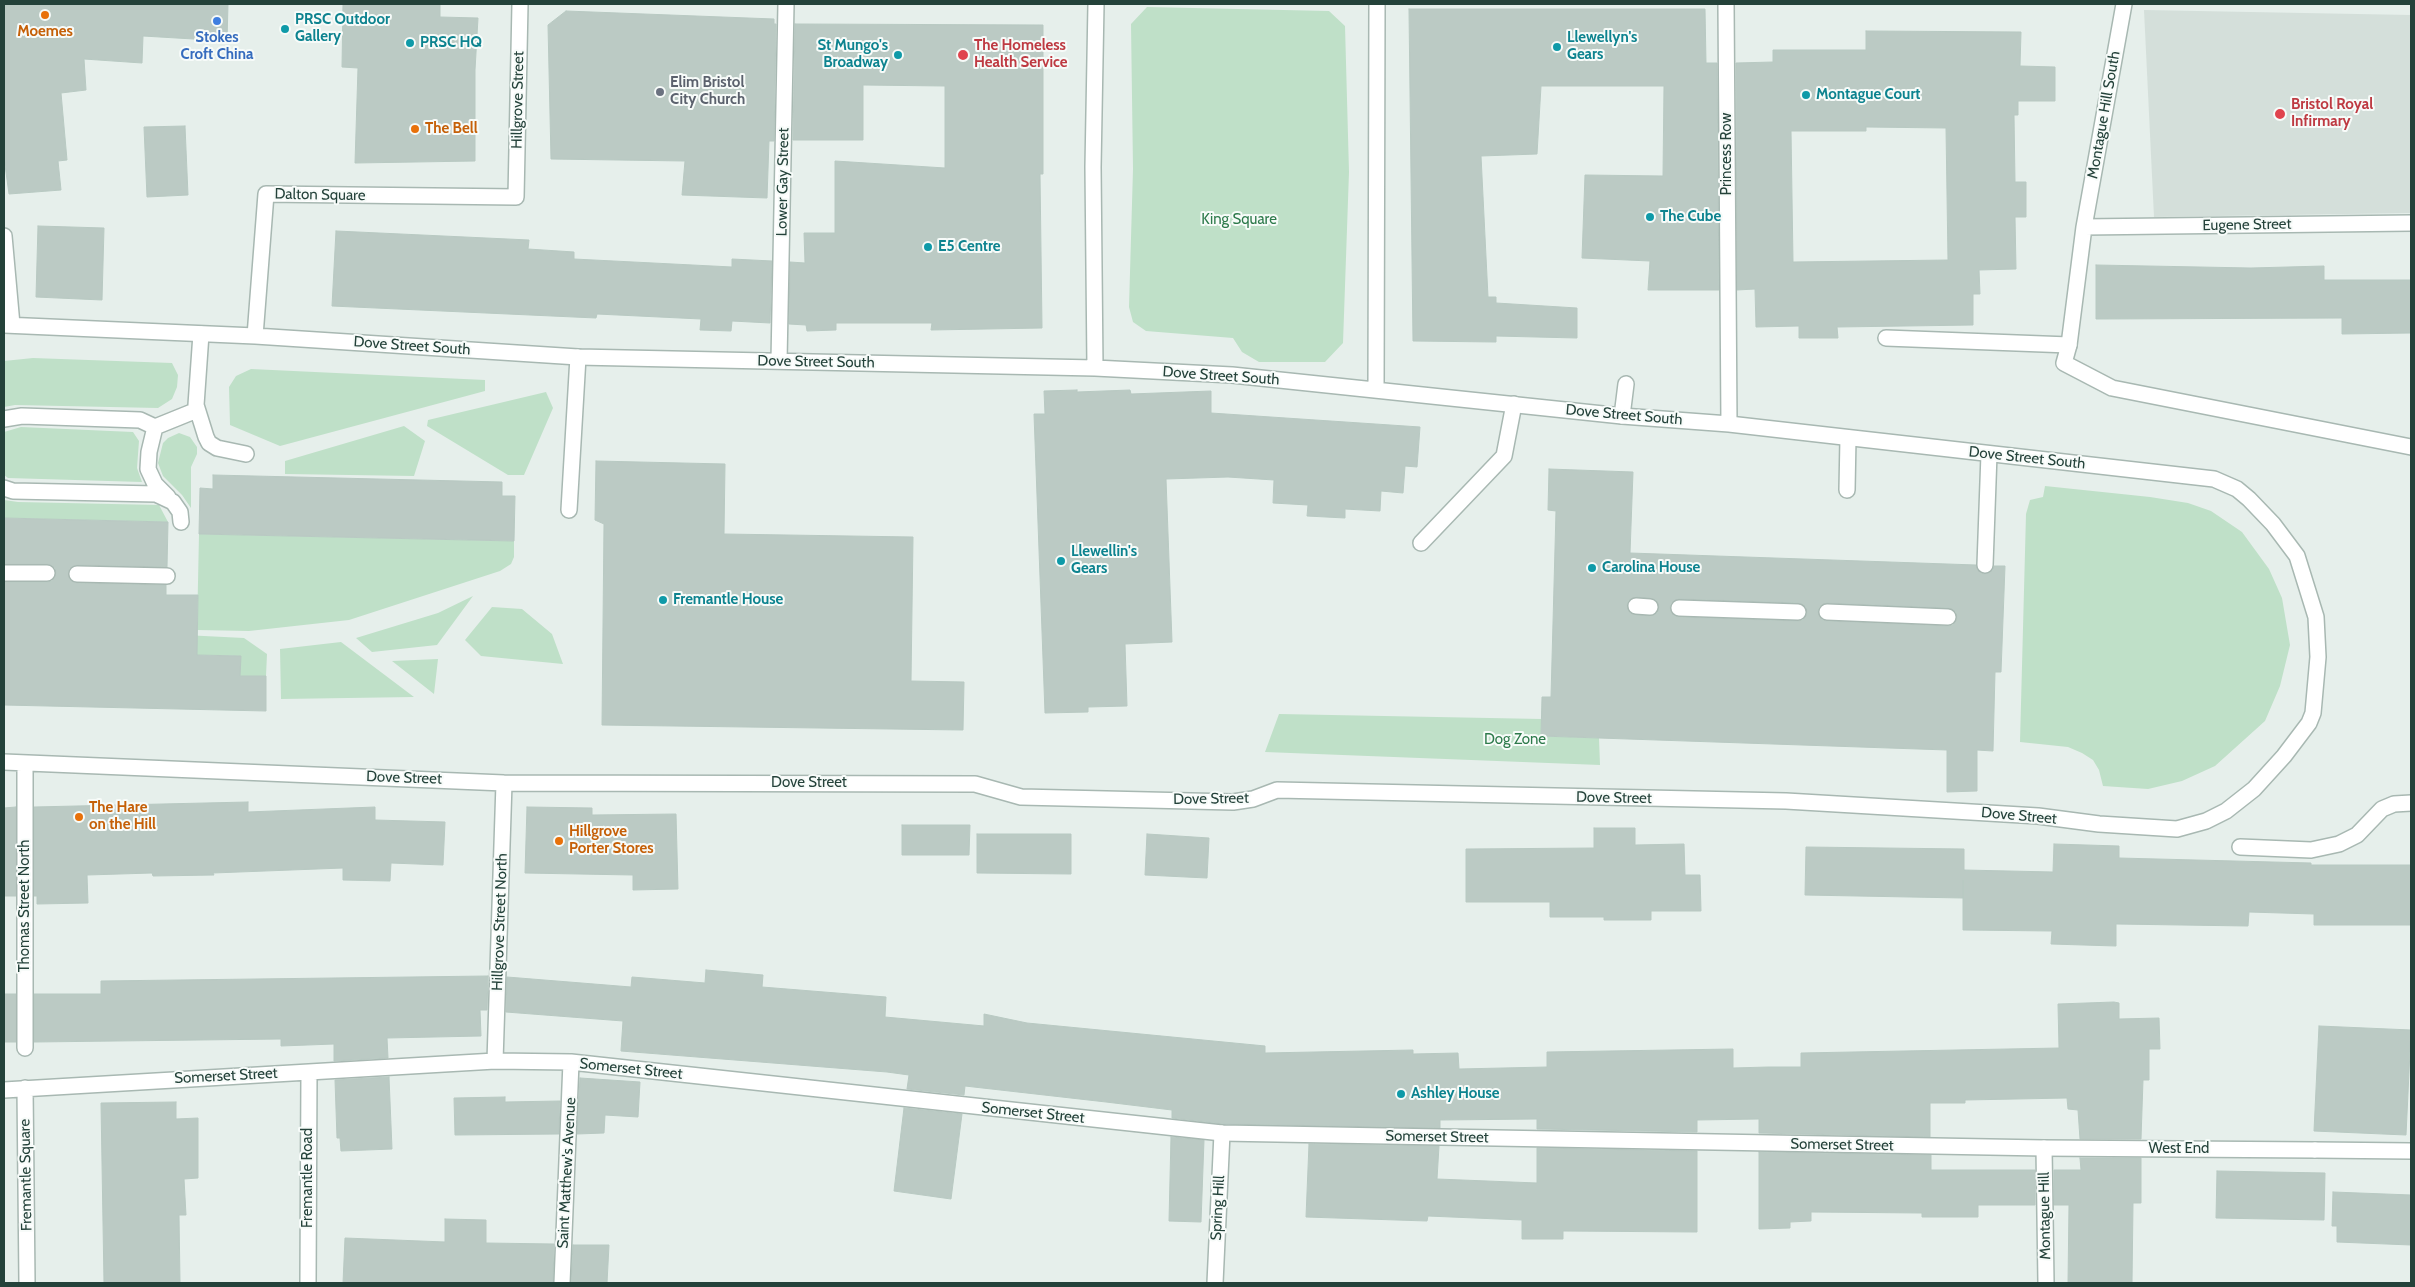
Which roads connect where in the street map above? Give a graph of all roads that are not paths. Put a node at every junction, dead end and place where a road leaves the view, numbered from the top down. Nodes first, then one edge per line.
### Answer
1 (520, 4) edge
2 (786, 4) edge
3 (1096, 4) edge
4 (1377, 4) edge
5 (1726, 4) edge
6 (2124, 4) edge
7 (516, 197) joint
8 (2411, 223) edge
9 (2084, 227) junction
10 (4, 236) edge
11 (8, 325) edge
12 (201, 334) junction
13 (255, 336) junction
14 (1886, 338) dead end
15 (2069, 345) junction
16 (578, 357) junction
17 (779, 361) junction
18 (1094, 368) junction
19 (1626, 384) dead end
20 (1376, 390) junction
21 (1514, 404) junction
22 (197, 410) junction
23 (1622, 416) junction
24 (4, 419) edge
25 (1729, 424) junction
26 (154, 428) junction
27 (1848, 438) junction
28 (2411, 447) edge
29 (246, 454) dead end
30 (1989, 454) junction
31 (4, 488) edge
32 (1847, 490) dead end
33 (569, 510) dead end
34 (1421, 543) dead end
35 (1985, 565) dead end
36 (4, 573) edge
37 (47, 574) dead end
38 (77, 574) dead end
39 (167, 576) dead end
40 (1679, 608) dead end
41 (1798, 612) dead end
42 (1827, 612) dead end
43 (1948, 617) dead end
44 (2318, 657) joint
45 (4, 762) edge
46 (25, 763) junction
47 (504, 783) junction
48 (2411, 803) edge
49 (2240, 847) dead end
50 (25, 1048) dead end
51 (495, 1062) junction
52 (571, 1062) junction
53 (309, 1072) junction
54 (25, 1088) junction
55 (4, 1090) edge
56 (1222, 1133) junction
57 (2044, 1148) junction
58 (2411, 1151) edge
59 (27, 1283) edge
60 (308, 1283) edge
61 (562, 1283) edge
62 (1215, 1283) edge
63 (2046, 1283) edge

1 - 7 street, Hillgrove Street
2 - 17 street, Lower Gay Street
3 - 18 street
4 - 20 street
5 - 25 street, Princess Row
6 - 9 street, Montague Hill South
7 - 13 street, Dalton Square
8 - 9 street, Eugene Street
9 - 15 street, Montague Hill South
10 - 11 street
11 - 12 street, Dove Street South
12 - 13 street, Dove Street South
12 - 22 street
13 - 16 street, Dove Street South
14 - 15 street
15 - 28 street, Montague Hill South
16 - 17 street, Dove Street South
16 - 33 street
17 - 18 street, Dove Street South
18 - 20 street, Dove Street South
19 - 23 street
20 - 21 street, Dove Street South
21 - 23 street, Dove Street South
21 - 34 street
22 - 26 street
22 - 29 street
23 - 25 street, Dove Street South
24 - 26 street
25 - 27 street, Dove Street South
26 - 31 street
27 - 30 street, Dove Street South
27 - 32 street
30 - 35 street
30 - 44 street, Dove Street South
36 - 37 street
38 - 39 street
40 - 41 street
42 - 43 street
44 - 47 street, Dove Street
45 - 46 street, Dove Street
46 - 47 street, Dove Street
46 - 50 street, Thomas Street North
47 - 51 street, Hillgrove Street North
48 - 49 street
51 - 52 street, Somerset Street
51 - 53 street, Somerset Street
52 - 56 street, Somerset Street
52 - 61 street, Saint Matthew's Avenue
53 - 54 street, Somerset Street
53 - 60 street, Fremantle Road
54 - 55 street
54 - 59 street, Fremantle Square
56 - 57 street, Somerset Street
56 - 62 street, Spring Hill
57 - 58 street, West End
57 - 63 street, Montague Hill

